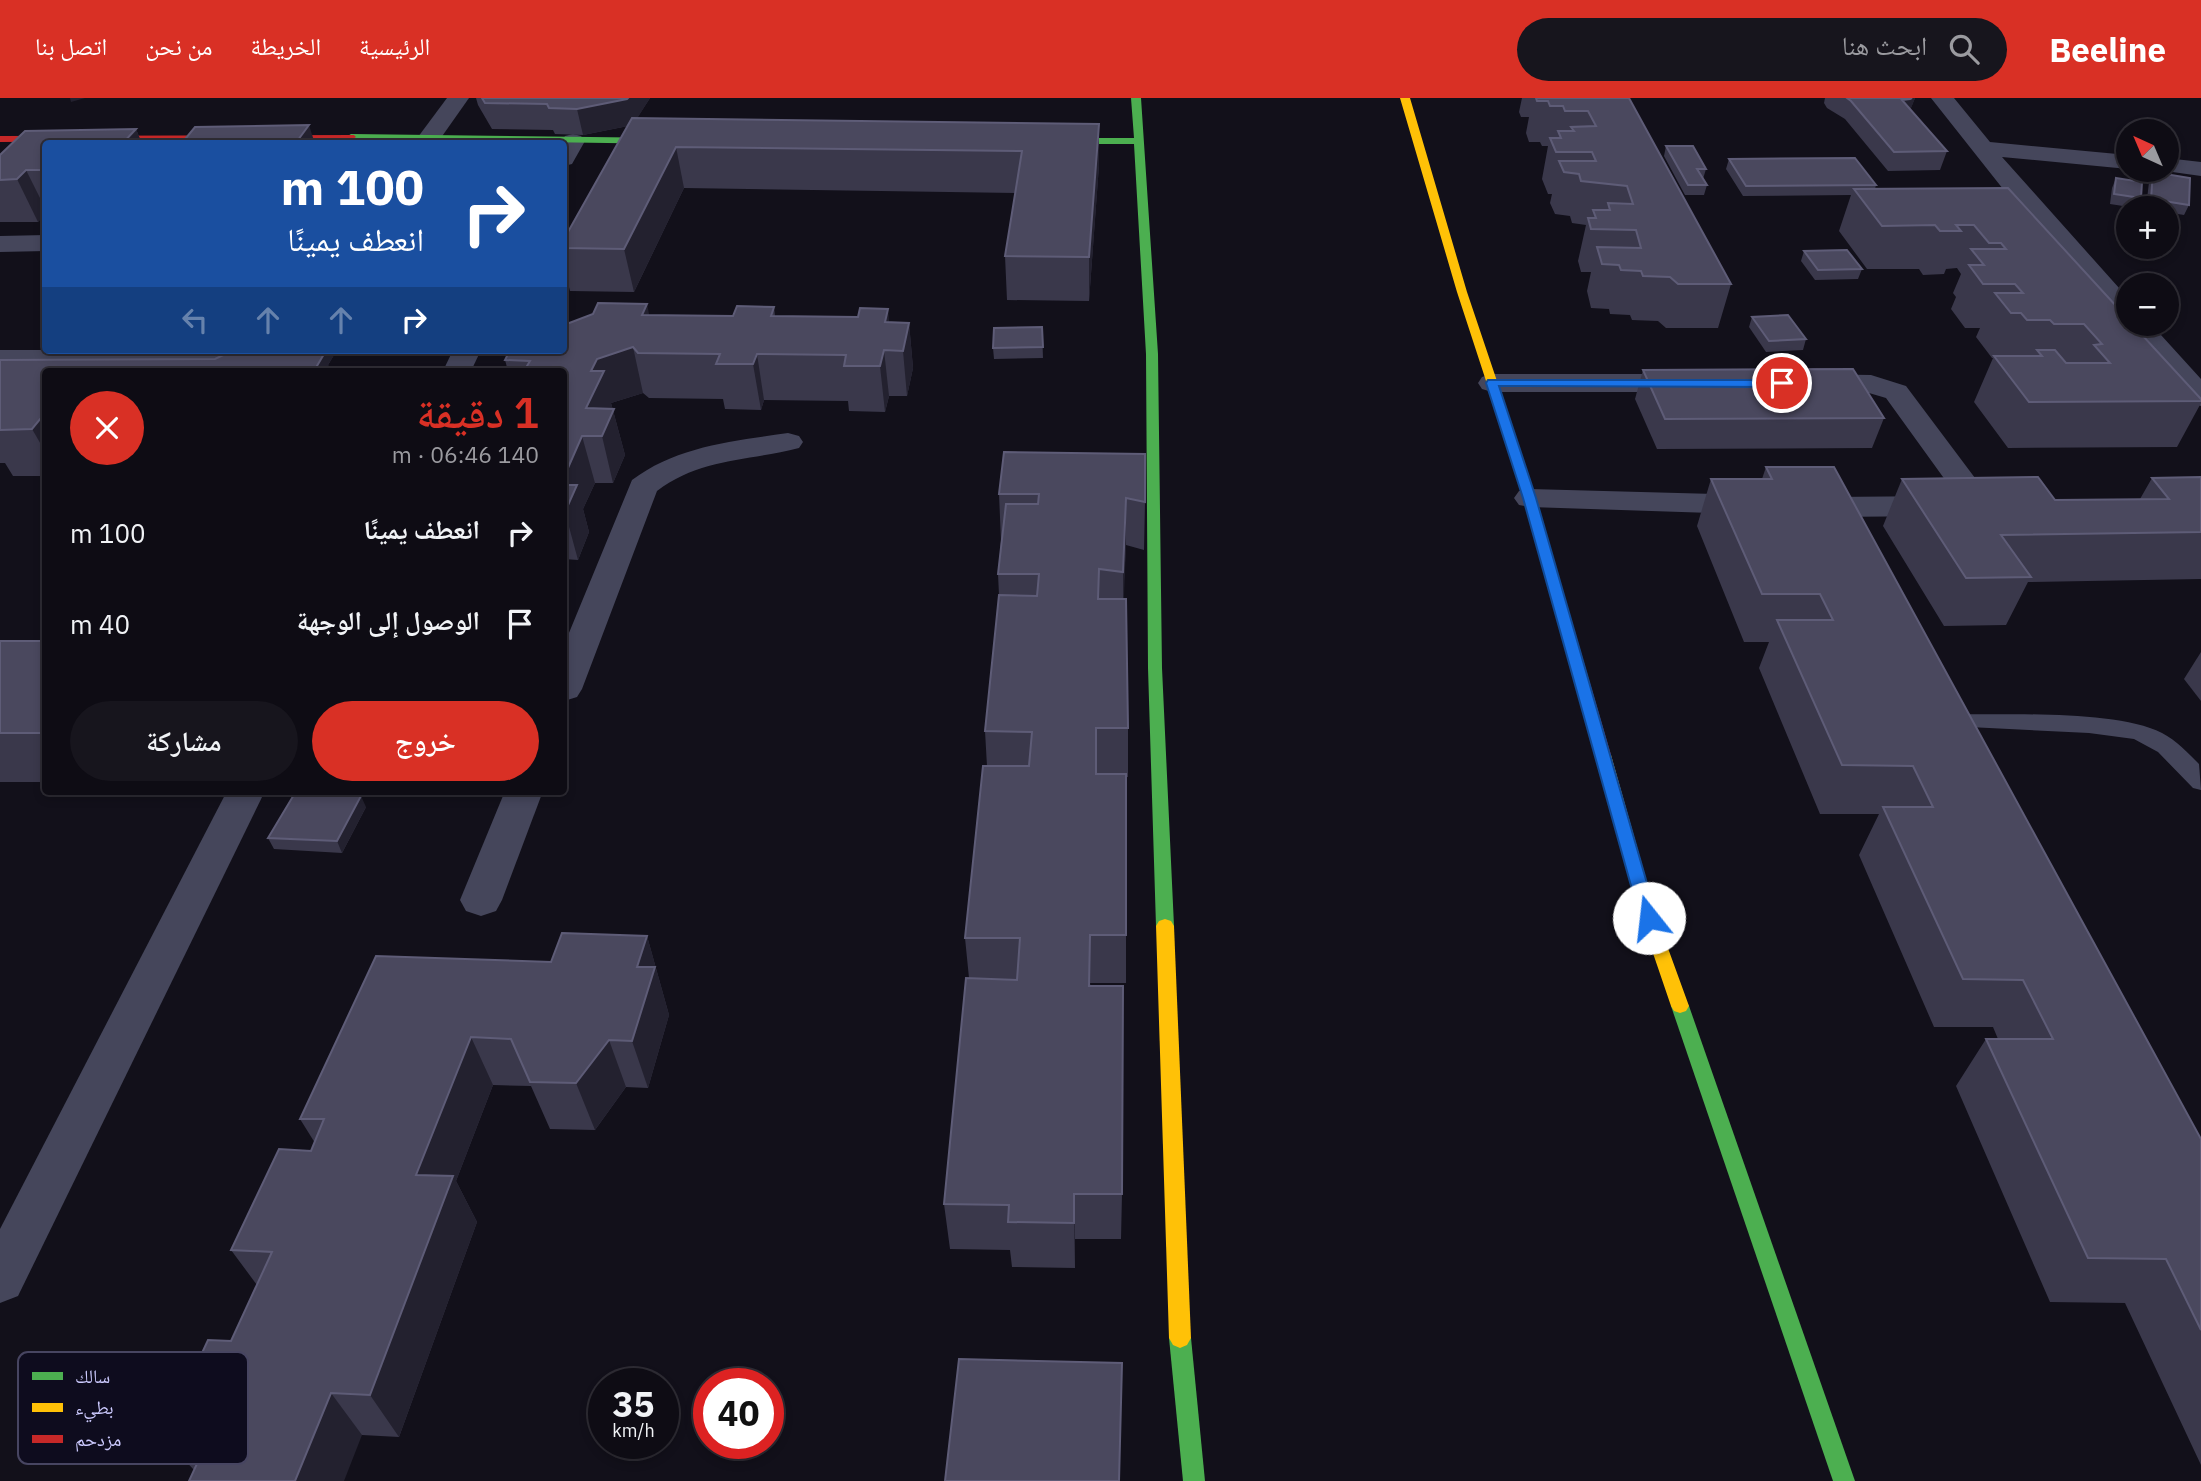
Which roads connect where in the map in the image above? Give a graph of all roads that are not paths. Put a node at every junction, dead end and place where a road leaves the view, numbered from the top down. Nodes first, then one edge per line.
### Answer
1 (458, 98) edge
2 (1136, 98) edge
3 (1405, 98) edge
4 (1942, 98) edge
5 (430, 137) junction
6 (0, 139) edge
7 (462, 140) edge
8 (683, 141) edge
9 (1027, 141) edge
10 (1137, 141) junction
11 (1984, 148) junction
12 (568, 150) edge
13 (2116, 161) edge
14 (2179, 166) edge
15 (2201, 169) edge
16 (42, 243) edge
17 (0, 244) edge
18 (2116, 301) edge
19 (2147, 336) edge
20 (205, 354) edge
21 (0, 358) edge
22 (1492, 383) junction
23 (1725, 383) edge
24 (1780, 383) edge
25 (2201, 397) edge
26 (788, 442) dead end
27 (1530, 498) junction
28 (567, 681) edge
29 (1943, 697) edge
30 (1957, 721) junction
31 (1970, 746) edge
32 (2201, 782) edge
33 (244, 795) edge
34 (522, 795) edge
35 (481, 900) dead end
36 (0, 1280) edge
37 (1194, 1481) edge
38 (1844, 1481) edge

1 - 5 street
2 - 10 street
3 - 22 street
4 - 11 street
5 - 6 street
5 - 7 street
8 - 12 street
9 - 10 street
10 - 37 street
11 - 13 street
11 - 18 street
14 - 15 street
16 - 17 street
19 - 25 street
20 - 21 street
22 - 23 street
22 - 27 street
24 - 27 street
26 - 28 street
27 - 38 street
29 - 30 lane
30 - 31 lane
30 - 32 lane
33 - 36 street
34 - 35 street

